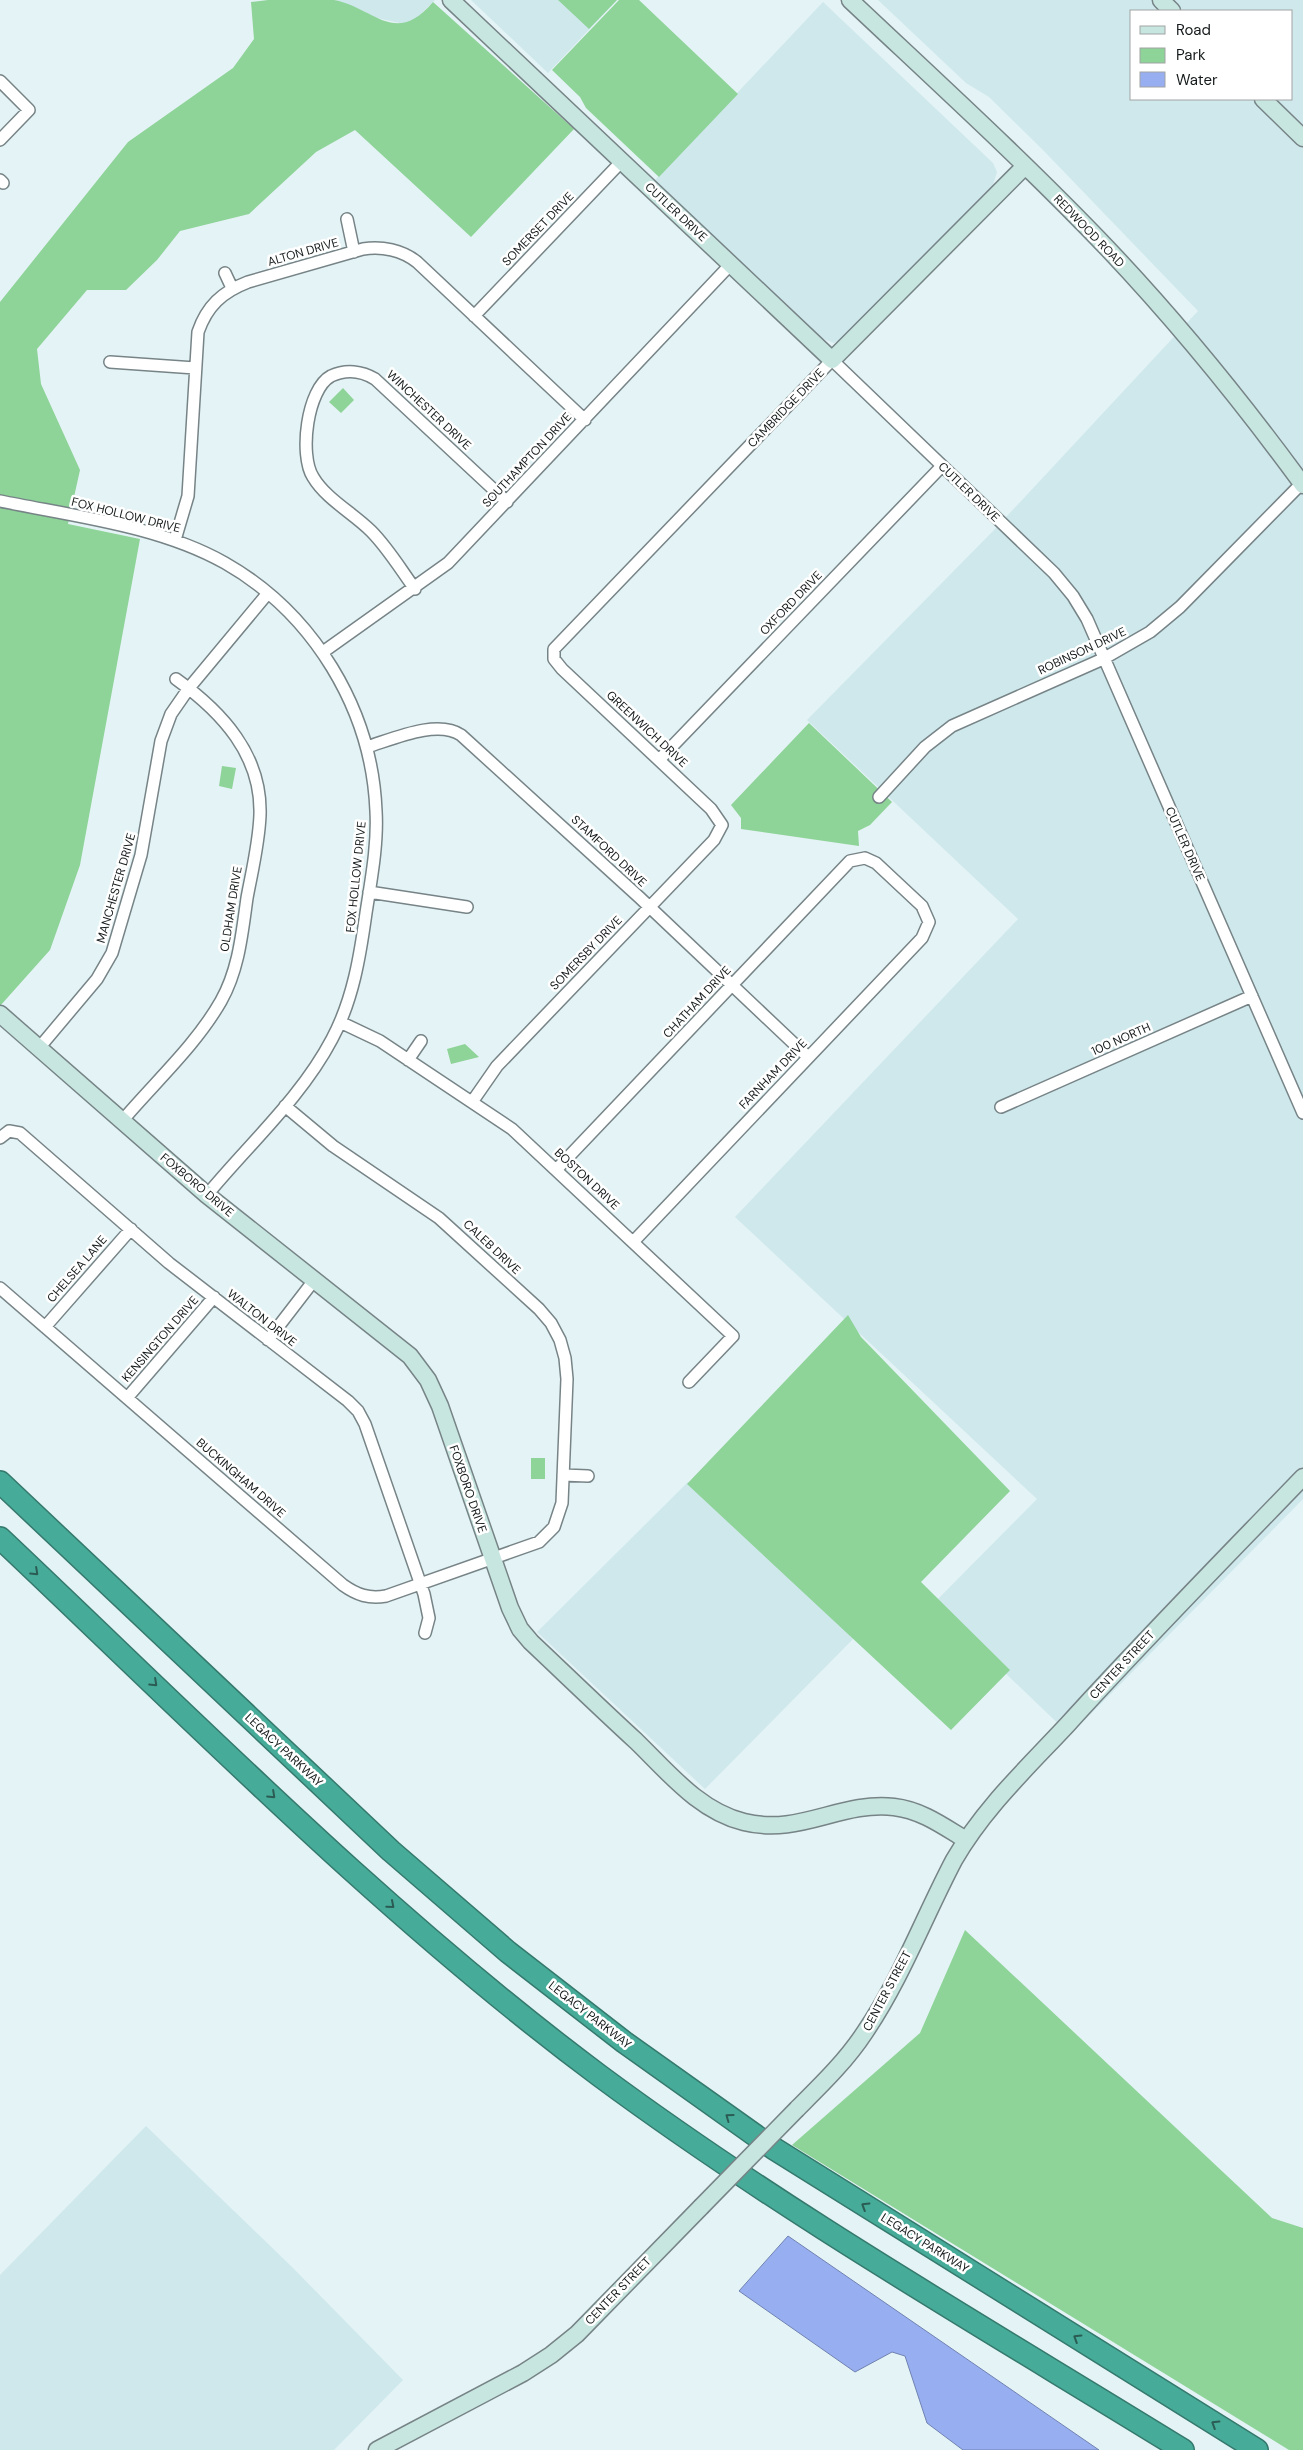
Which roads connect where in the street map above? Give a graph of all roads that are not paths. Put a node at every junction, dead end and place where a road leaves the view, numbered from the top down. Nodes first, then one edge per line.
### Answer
1 (452, 0) edge
2 (850, 0) edge
3 (1161, 0) edge
4 (1171, 10) edge
5 (0, 82) edge
6 (1264, 100) edge
7 (1303, 138) edge
8 (0, 140) edge
9 (622, 161) junction
10 (1025, 166) junction
11 (347, 219) dead end
12 (354, 252) junction
13 (731, 264) junction
14 (225, 273) dead end
15 (232, 288) junction
16 (474, 316) junction
17 (832, 360) junction
18 (110, 362) dead end
19 (195, 368) junction
20 (585, 420) junction
21 (942, 466) junction
22 (1303, 484) edge
23 (0, 501) edge
24 (507, 502) junction
25 (175, 540) junction
26 (415, 589) junction
27 (268, 594) junction
28 (323, 652) junction
29 (553, 654) joint
30 (1104, 658) junction
31 (176, 679) dead end
32 (189, 688) junction
33 (366, 747) junction
34 (659, 760) junction
35 (879, 796) dead end
36 (722, 825) joint
37 (369, 892) junction
38 (467, 907) dead end
39 (649, 907) junction
40 (929, 922) joint
41 (732, 985) junction
42 (1252, 996) junction
43 (0, 1014) edge
44 (340, 1022) junction
45 (421, 1041) dead end
46 (39, 1048) junction
47 (808, 1057) junction
48 (408, 1060) junction
49 (472, 1102) junction
50 (285, 1106) junction
51 (1001, 1107) dead end
52 (1303, 1113) edge
53 (122, 1120) junction
54 (4, 1134) edge
55 (556, 1170) junction
56 (207, 1195) junction
57 (131, 1228) junction
58 (633, 1242) junction
59 (315, 1279) junction
60 (0, 1288) edge
61 (214, 1298) junction
62 (45, 1327) junction
63 (268, 1340) junction
64 (688, 1382) dead end
65 (127, 1398) junction
66 (564, 1475) junction
67 (588, 1476) dead end
68 (1303, 1477) edge
69 (0, 1482) edge
70 (0, 1538) edge
71 (493, 1559) junction
72 (421, 1584) junction
73 (425, 1633) dead end
74 (966, 1840) junction
75 (377, 2450) edge
76 (1183, 2450) edge
77 (1257, 2450) edge

1 - 9 street, CUTLER DRIVE
2 - 10 street, REDWOOD ROAD
3 - 4 street
5 - 8 street
6 - 7 street
9 - 13 street, CUTLER DRIVE
9 - 16 street, SOMERSET DRIVE
10 - 17 street, CAMBRIDGE DRIVE
10 - 22 street, REDWOOD ROAD
11 - 12 street
12 - 15 street, ALTON DRIVE
12 - 16 street, ALTON DRIVE
13 - 17 street, CUTLER DRIVE
13 - 20 street, SOUTHAMPTON DRIVE
14 - 15 street
15 - 19 street, ALTON DRIVE
16 - 20 street, ALTON DRIVE
17 - 21 street, CUTLER DRIVE
17 - 29 street, CAMBRIDGE DRIVE
18 - 19 street
19 - 25 street, ALTON DRIVE
20 - 24 street, SOUTHAMPTON DRIVE
21 - 30 street, CUTLER DRIVE
21 - 34 street, OXFORD DRIVE
22 - 30 street, ROBINSON DRIVE
23 - 25 street, FOX HOLLOW DRIVE
24 - 26 street, SOUTHAMPTON DRIVE
24 - 26 street, WINCHESTER DRIVE
25 - 27 street, FOX HOLLOW DRIVE
26 - 28 street, SOUTHAMPTON DRIVE
27 - 28 street, FOX HOLLOW DRIVE
27 - 32 street, MANCHESTER DRIVE
28 - 33 street, FOX HOLLOW DRIVE
29 - 34 street, GREENWICH DRIVE
30 - 35 street, ROBINSON DRIVE
30 - 42 street, CUTLER DRIVE
31 - 32 street
32 - 46 street, MANCHESTER DRIVE
32 - 53 street, OLDHAM DRIVE
33 - 37 street, FOX HOLLOW DRIVE
33 - 39 street, STAMFORD DRIVE
34 - 36 street, GREENWICH DRIVE
36 - 39 street, SOMERSBY DRIVE
37 - 38 street
37 - 44 street, FOX HOLLOW DRIVE
39 - 41 street, STAMFORD DRIVE
39 - 49 street, SOMERSBY DRIVE
40 - 41 street, CHATHAM DRIVE
40 - 47 street, FARNHAM DRIVE
41 - 47 street, STAMFORD DRIVE
41 - 55 street, CHATHAM DRIVE
42 - 51 street, 100 NORTH
42 - 52 street, CUTLER DRIVE
43 - 46 street, FOXBORO DRIVE
44 - 48 street, BOSTON DRIVE
44 - 50 street, FOX HOLLOW DRIVE
45 - 48 street
46 - 53 street, FOXBORO DRIVE
47 - 58 street, FARNHAM DRIVE
48 - 49 street, BOSTON DRIVE
49 - 55 street, BOSTON DRIVE
50 - 56 street, FOX HOLLOW DRIVE
50 - 66 street, CALEB DRIVE
53 - 56 street, FOXBORO DRIVE
54 - 57 street, WALTON DRIVE
55 - 58 street, BOSTON DRIVE
56 - 59 street, FOXBORO DRIVE
57 - 61 street, WALTON DRIVE
57 - 62 street, CHELSEA LANE
58 - 64 street, BOSTON DRIVE
59 - 63 street
59 - 71 street, FOXBORO DRIVE
60 - 62 street, BUCKINGHAM DRIVE
61 - 63 street, WALTON DRIVE
61 - 65 street, KENSINGTON DRIVE
62 - 65 street, BUCKINGHAM DRIVE
63 - 72 street, WALTON DRIVE
65 - 72 street, BUCKINGHAM DRIVE
66 - 67 street
66 - 71 street, CALEB DRIVE
68 - 74 street, CENTER STREET
77 -> 69 highway, LEGACY PARKWAY
70 -> 76 highway
71 - 72 street, BUCKINGHAM DRIVE
71 - 74 street, FOXBORO DRIVE
72 - 73 street, WALTON DRIVE
74 - 75 street, CENTER STREET, bridge

